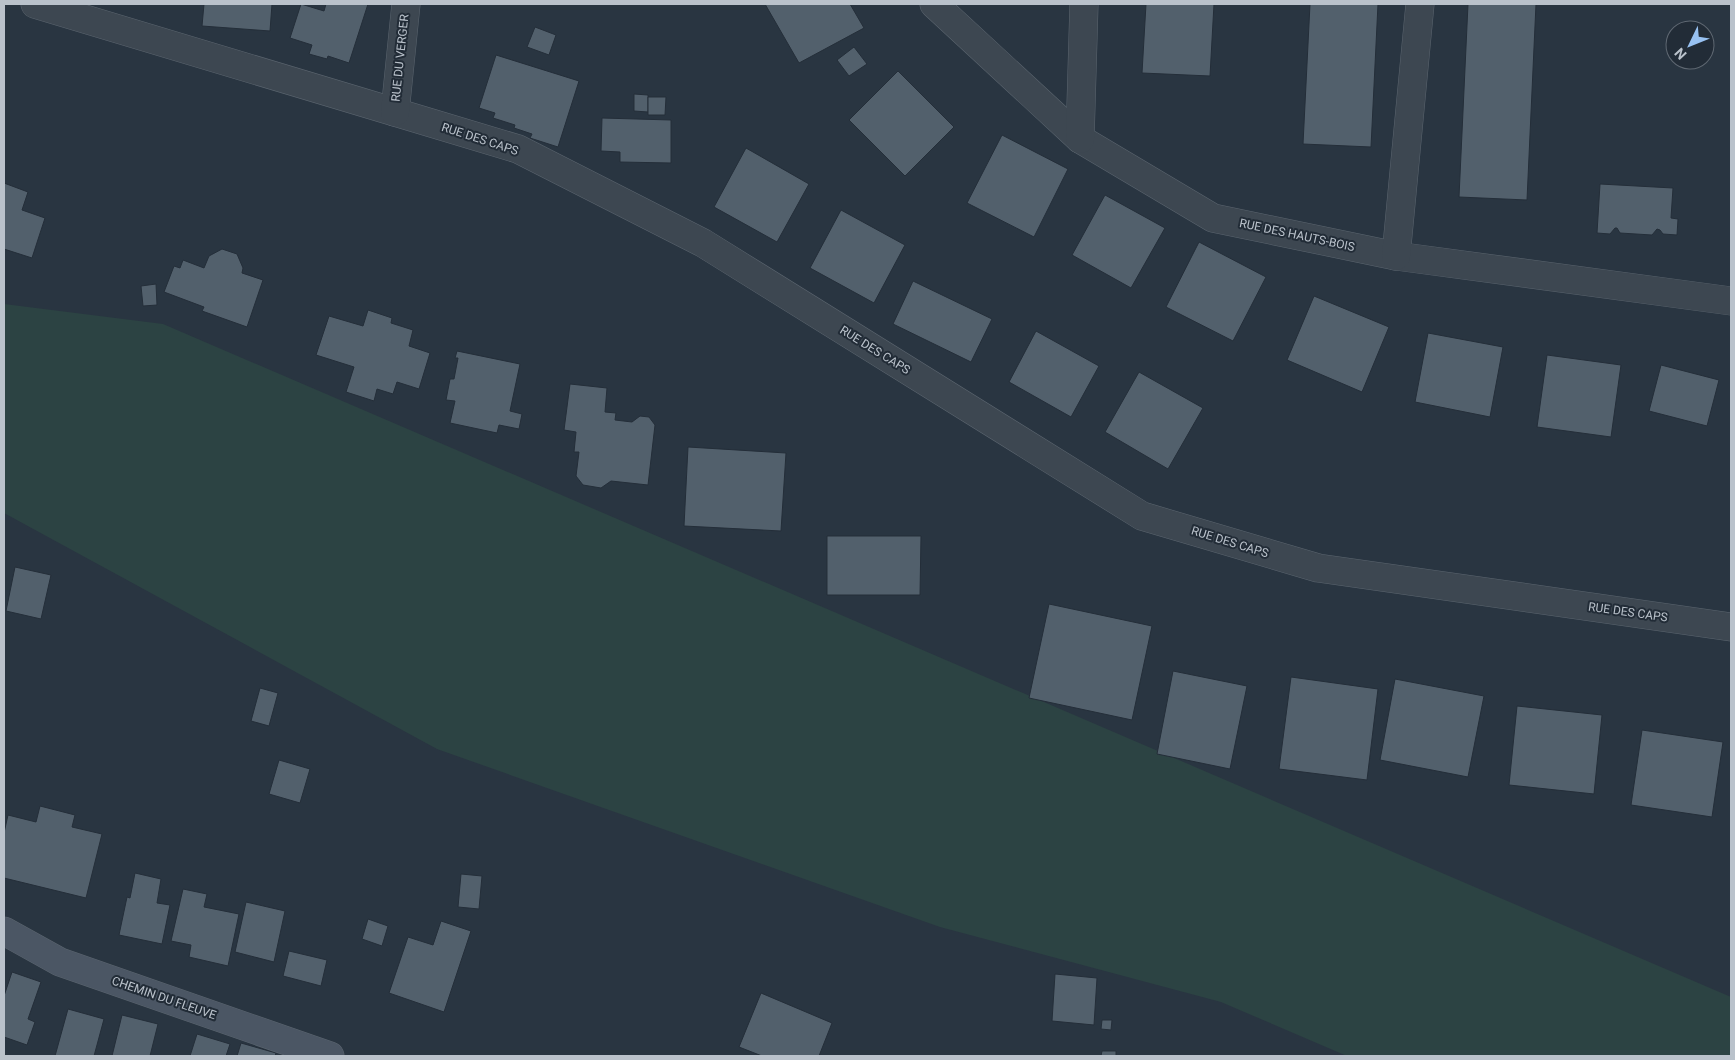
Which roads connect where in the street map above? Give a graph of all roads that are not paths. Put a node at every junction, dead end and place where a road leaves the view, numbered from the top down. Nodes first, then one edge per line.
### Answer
1 (35, 4) edge
2 (406, 4) edge
3 (934, 4) edge
4 (1084, 4) edge
5 (1420, 4) edge
6 (395, 112) junction
7 (1080, 139) junction
8 (1396, 256) junction
9 (1731, 301) edge
10 (1731, 627) edge
11 (4, 931) edge
12 (330, 1056) edge

1 - 6 street, RUE DES CAPS
2 - 6 street, RUE DU VERGER
3 - 7 street, RUE DES HAUTS-BOIS
4 - 7 street
5 - 8 street
6 - 10 street, RUE DES CAPS
7 - 8 street, RUE DES HAUTS-BOIS
8 - 9 street, RUE DES HAUTS-BOIS
11 - 12 street, CHEMIN DU FLEUVE

